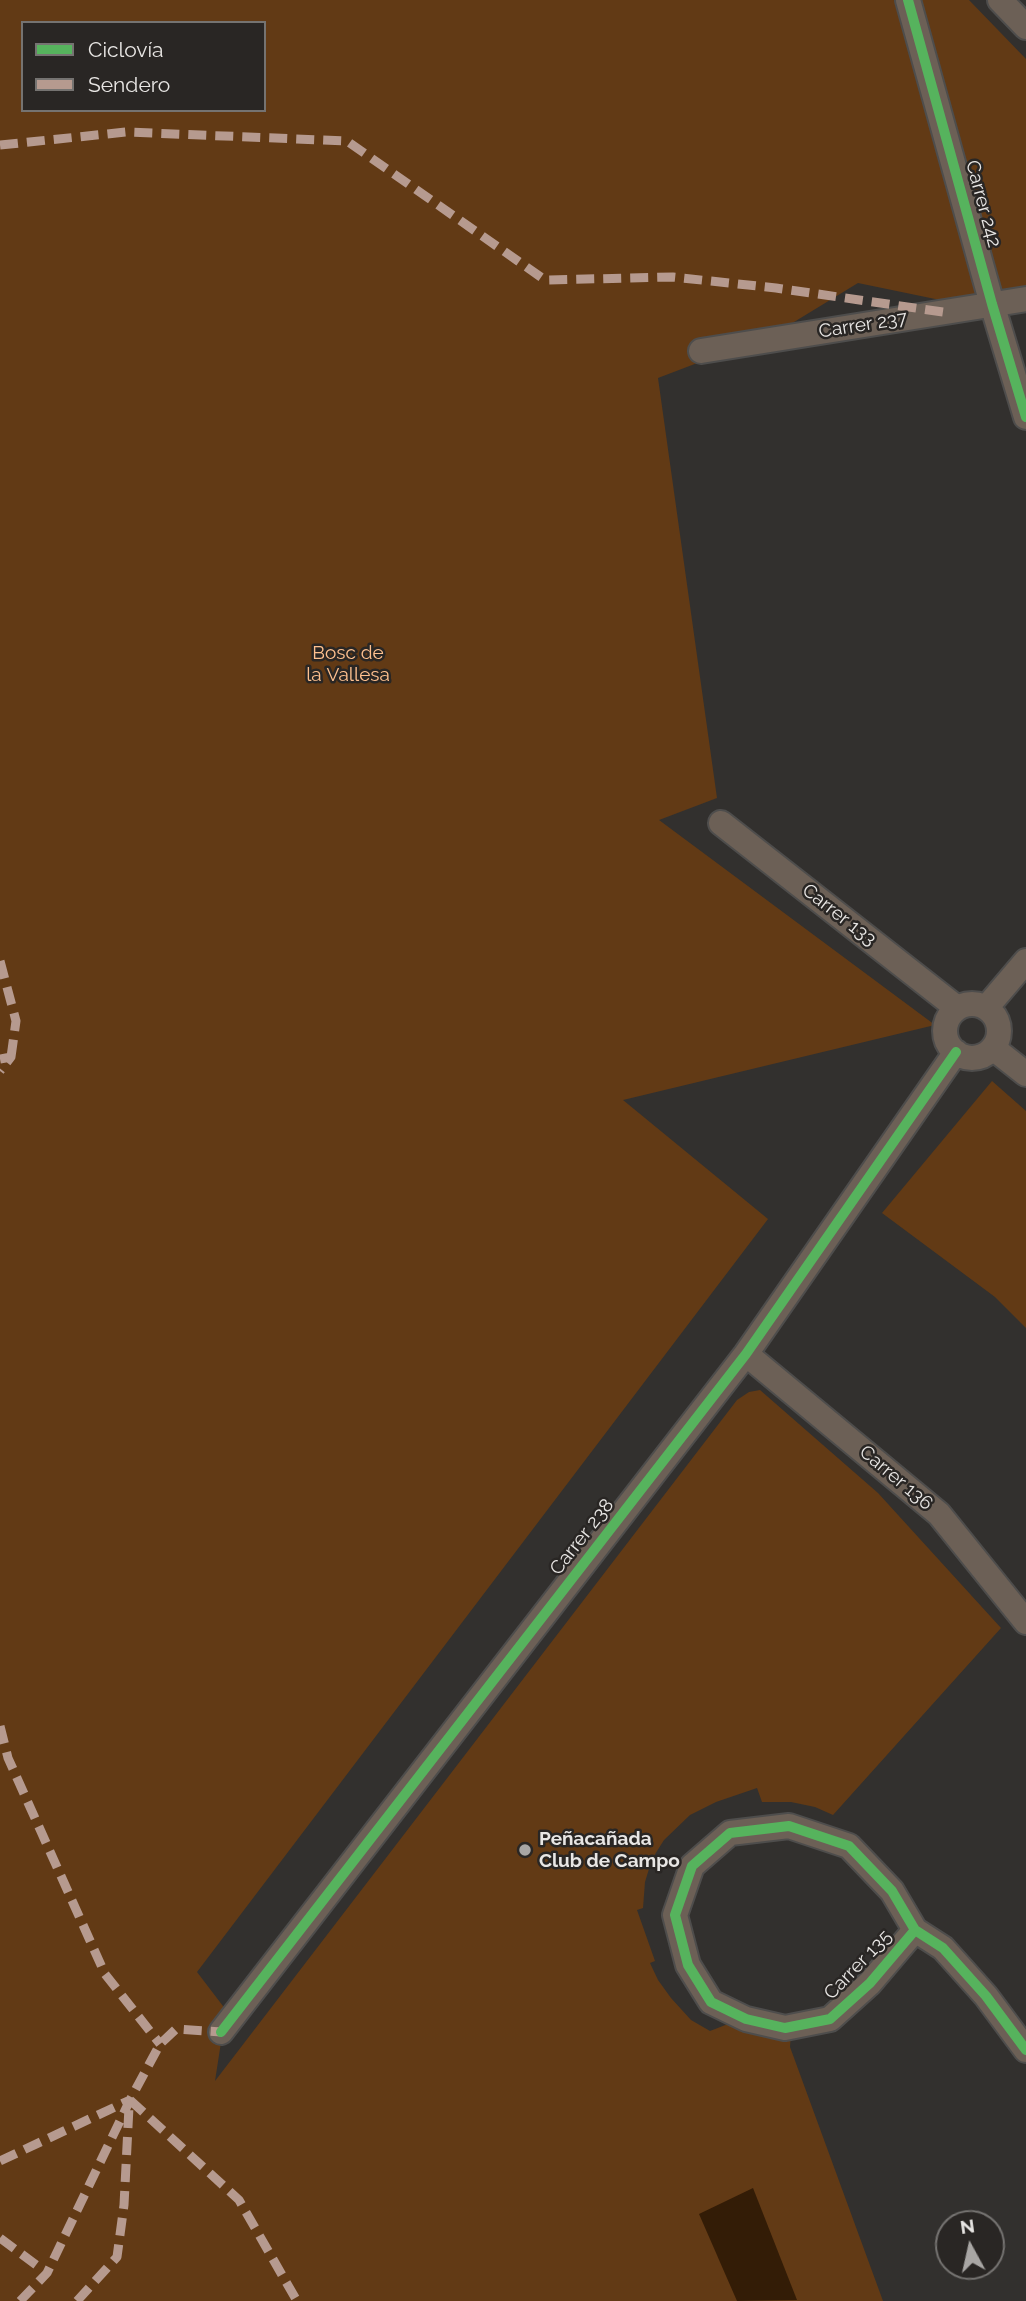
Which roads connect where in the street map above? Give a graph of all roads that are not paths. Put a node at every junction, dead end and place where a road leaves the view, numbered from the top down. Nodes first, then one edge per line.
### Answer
1 (908, 0) edge
2 (1000, 0) edge
3 (1026, 27) edge
4 (1026, 299) edge
5 (992, 304) junction
6 (701, 351) dead end
7 (1026, 417) edge
8 (721, 822) dead end
9 (1026, 961) edge
10 (957, 1008) junction
11 (986, 1008) junction
12 (993, 1048) junction
13 (956, 1052) junction
14 (1026, 1074) edge
15 (746, 1354) junction
16 (1026, 1622) edge
17 (915, 1930) junction
18 (221, 2032) dead end
19 (1026, 2050) edge

1 - 5 street, Carrer 242
2 - 3 street
4 - 5 street, Carrer 237
5 - 6 street, Carrer 237
5 - 7 street, Carrer 242
8 - 10 street, Carrer 133
9 - 11 street
10 - 11 street
10 - 13 street
11 - 12 street
12 - 13 street
12 - 14 street
13 - 15 street, Carrer 238
15 - 16 street, Carrer 136
15 - 18 street, Carrer 238
17 - 17 street, Carrer 135
17 - 19 street, Carrer 135

